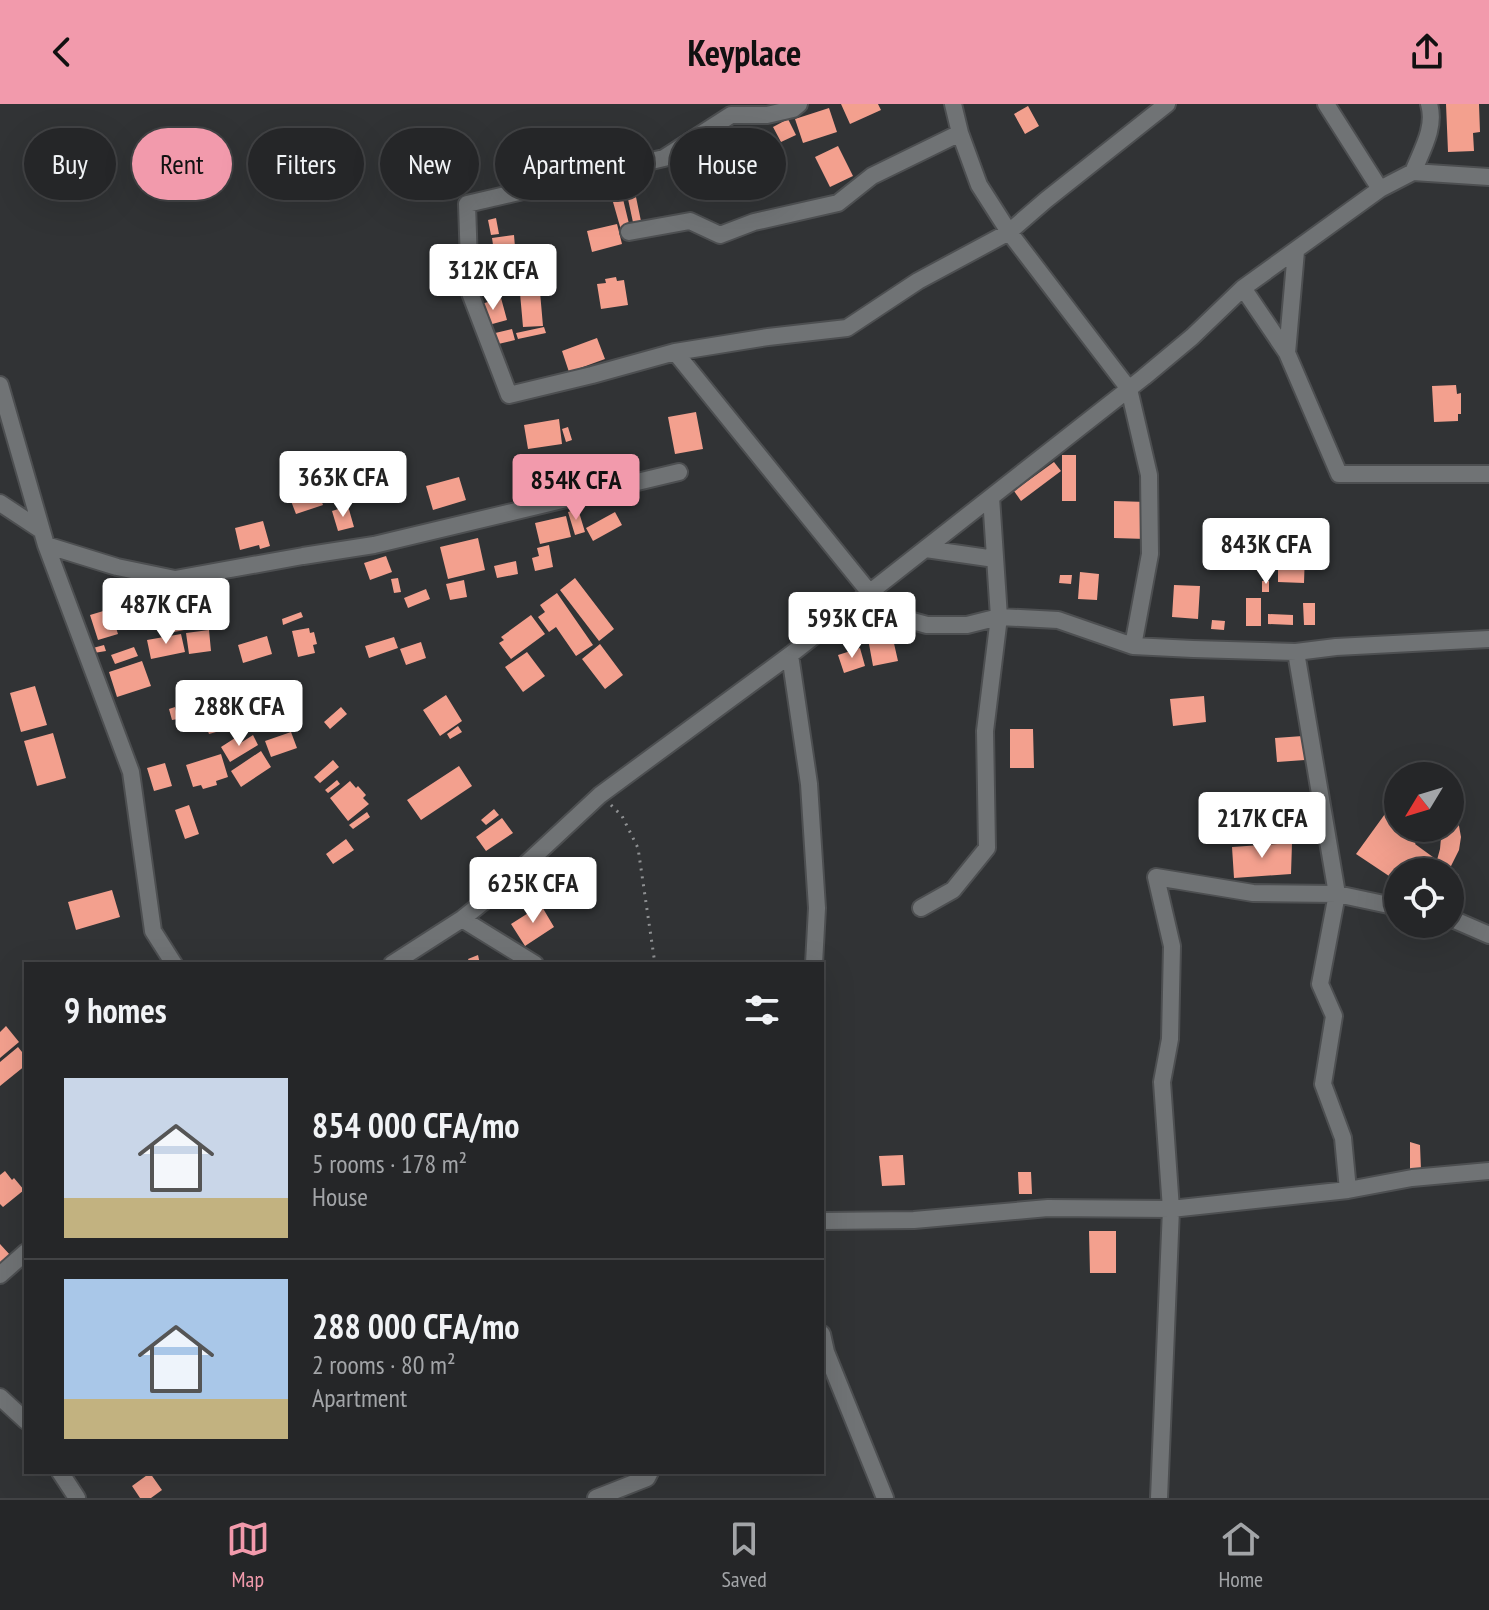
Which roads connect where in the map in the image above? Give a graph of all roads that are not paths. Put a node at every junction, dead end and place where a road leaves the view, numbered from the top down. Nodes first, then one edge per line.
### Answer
1 (799, 104) edge
2 (953, 104) edge
3 (1326, 104) edge
4 (1429, 104) edge
5 (1160, 106) edge
6 (765, 110) edge
7 (960, 133) junction
8 (1413, 172) junction
9 (1489, 177) edge
10 (1380, 189) junction
11 (629, 232) dead end
12 (1009, 232) junction
13 (1296, 251) junction
14 (1243, 288) junction
15 (675, 352) junction
16 (1287, 353) junction
17 (0, 385) edge
18 (1129, 389) junction
19 (679, 472) dead end
20 (1489, 474) edge
21 (991, 497) junction
22 (0, 503) edge
23 (43, 537) junction
24 (926, 549) junction
25 (995, 559) junction
26 (870, 592) junction
27 (999, 617) junction
28 (1489, 639) edge
29 (1133, 646) junction
30 (1296, 652) junction
31 (790, 655) junction
32 (1337, 894) junction
33 (1384, 904) edge
34 (921, 908) dead end
35 (462, 919) junction
36 (1464, 924) edge
37 (1489, 935) edge
38 (173, 962) edge
39 (395, 962) edge
40 (532, 962) edge
41 (814, 962) edge
42 (1489, 1171) edge
43 (1348, 1190) junction
44 (1171, 1209) junction
45 (824, 1221) edge
46 (24, 1254) edge
47 (0, 1275) edge
48 (824, 1343) edge
49 (0, 1397) edge
50 (24, 1419) edge
51 (61, 1474) edge
52 (649, 1474) edge
53 (77, 1498) edge
54 (596, 1498) edge
55 (885, 1498) edge
56 (1159, 1498) edge

1 - 6 street
2 - 7 street
3 - 10 street
4 - 8 street
5 - 12 street
6 - 15 street
7 - 11 street
7 - 12 street
8 - 9 street
8 - 10 street
10 - 13 street
12 - 15 street
12 - 18 street
13 - 14 street
13 - 16 street
14 - 16 street
14 - 18 street
15 - 26 street
16 - 20 street
17 - 23 street
18 - 21 street
18 - 29 street
19 - 23 street
21 - 24 street
21 - 25 street
22 - 23 street
23 - 38 street
24 - 25 street
24 - 26 street
25 - 27 street
26 - 27 street
26 - 31 street
27 - 29 street
27 - 34 street
28 - 30 street
29 - 30 street
30 - 32 street
31 - 35 street
31 - 41 street
32 - 33 street
32 - 43 street
32 - 44 street
35 - 39 street
35 - 40 street
36 - 37 street
42 - 43 street
43 - 44 street
44 - 45 street
44 - 56 street
46 - 47 street
48 - 55 street
49 - 50 street
51 - 53 street
52 - 54 street

